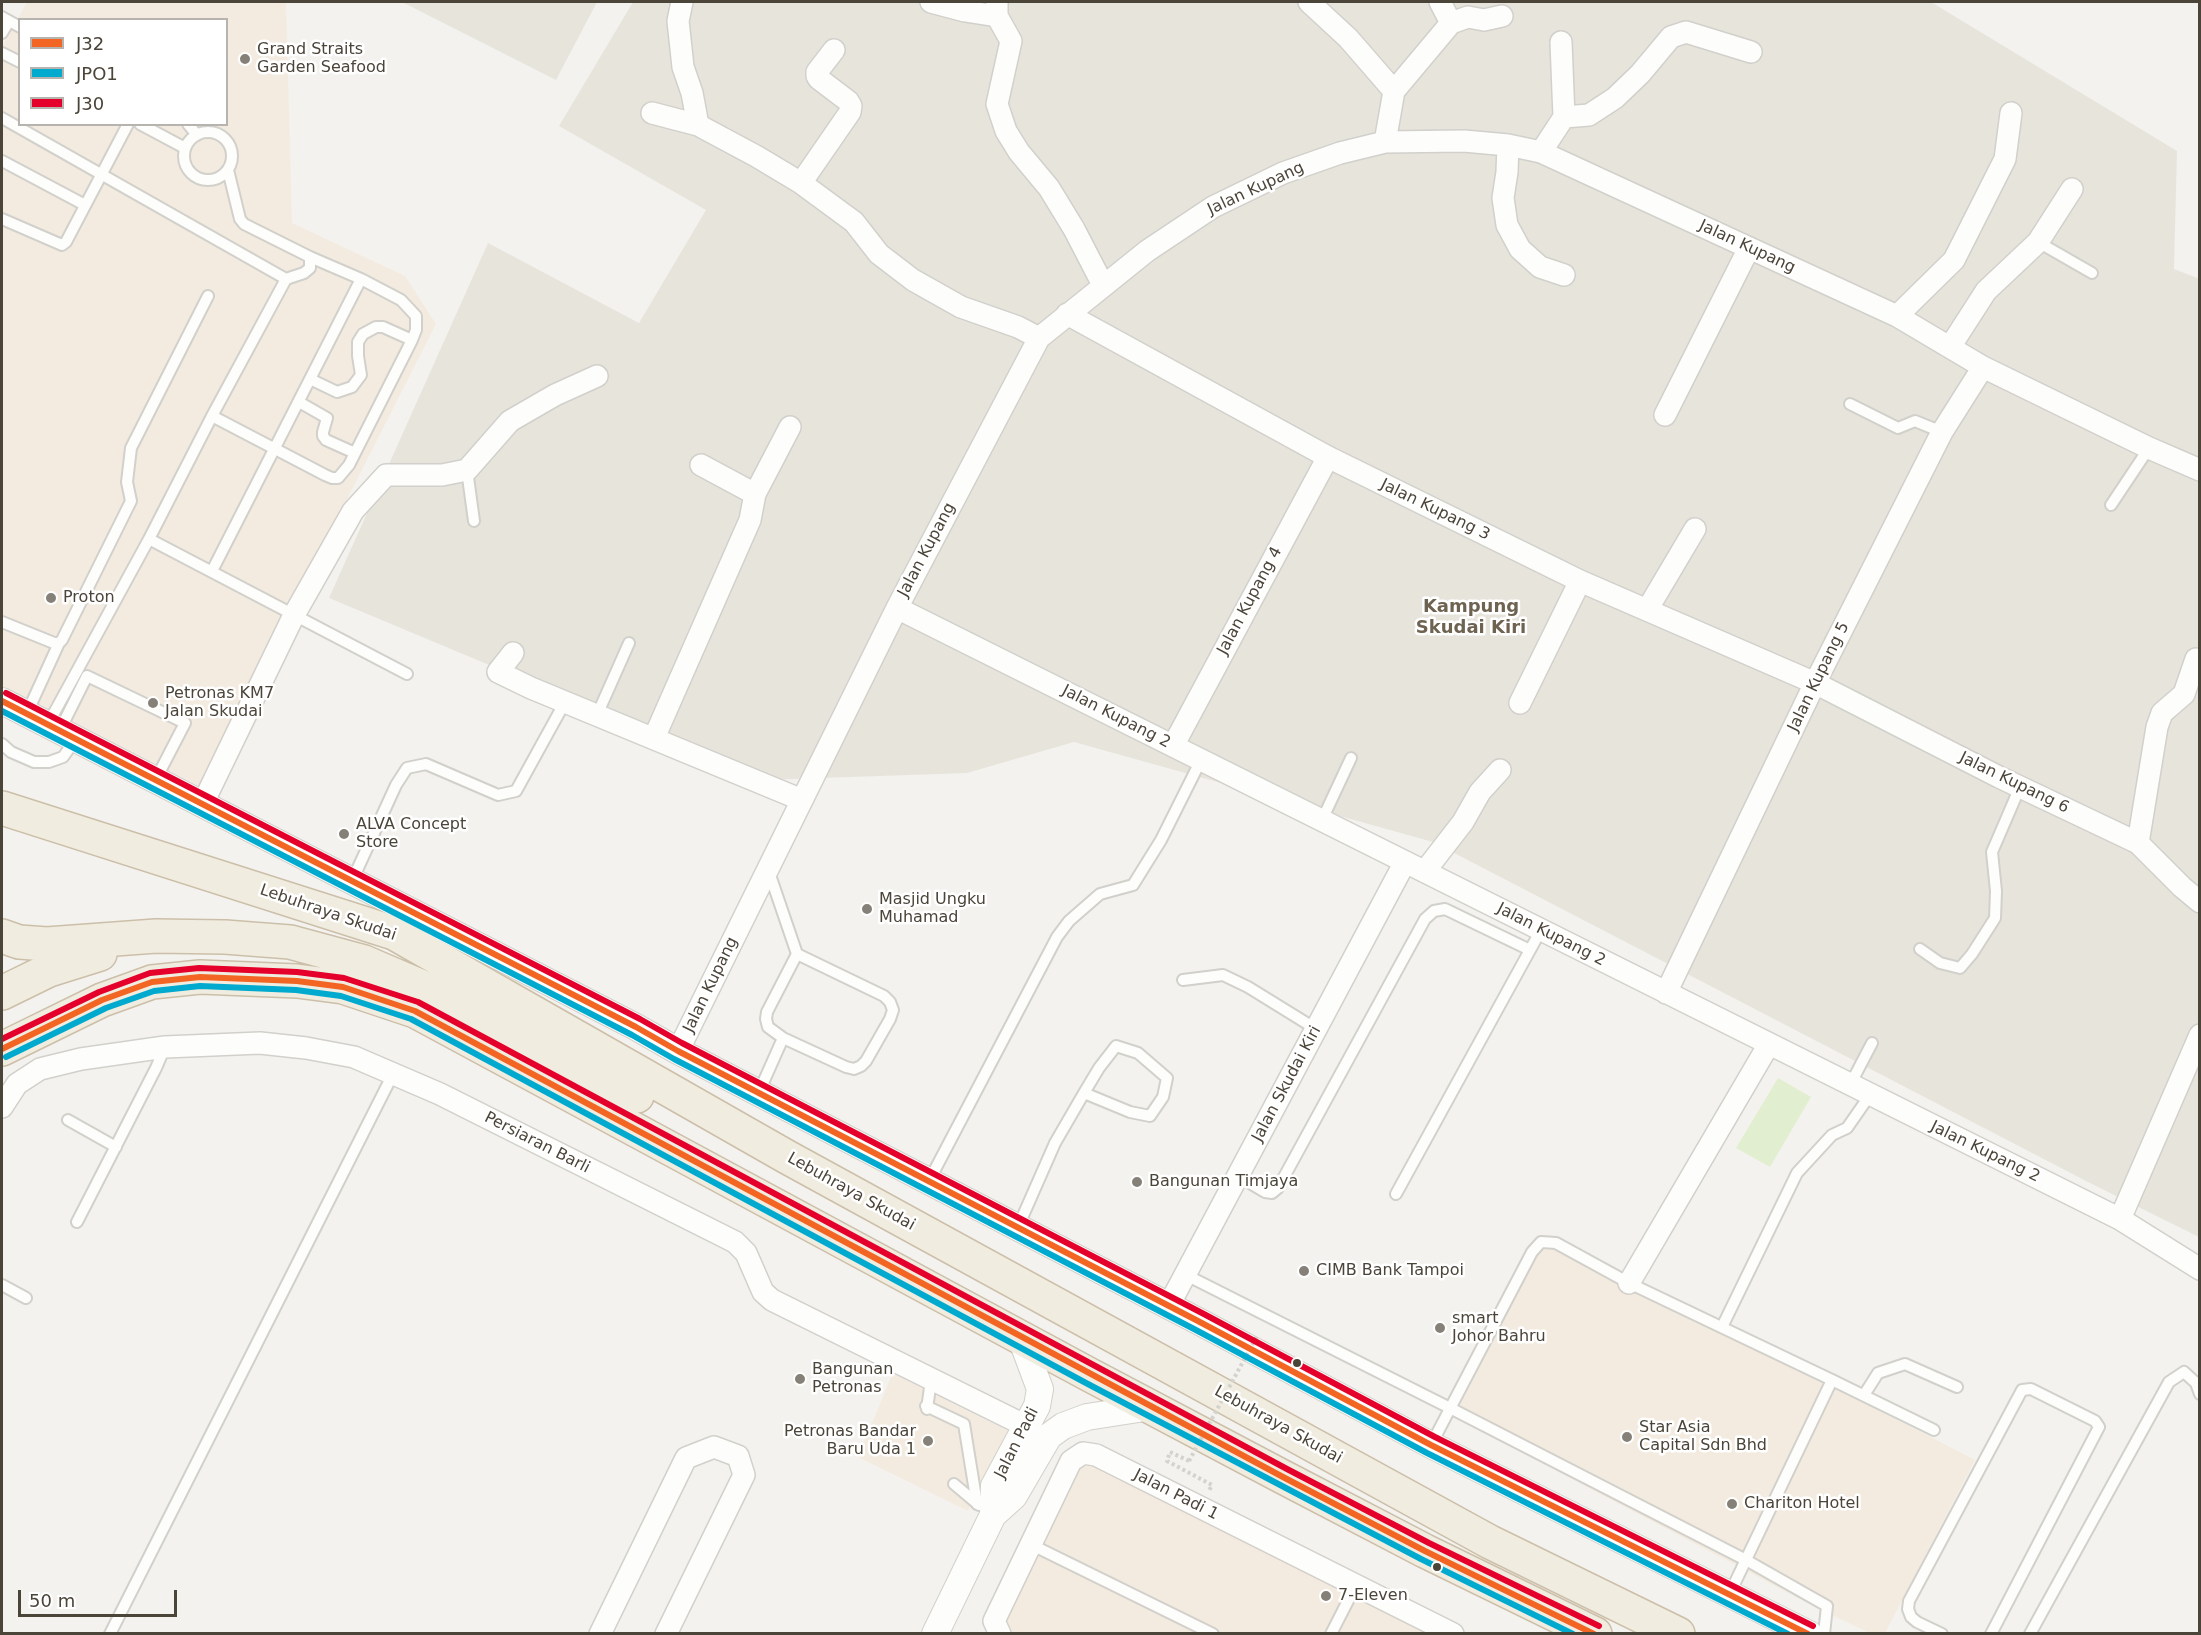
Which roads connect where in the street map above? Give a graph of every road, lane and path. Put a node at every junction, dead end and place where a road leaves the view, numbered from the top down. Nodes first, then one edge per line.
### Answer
1 (682, 2) edge
2 (931, 2) edge
3 (1309, 2) edge
4 (1440, 2) edge
5 (997, 9) edge
6 (1502, 15) dead end
7 (5, 19) edge
8 (1451, 23) junction
9 (2, 33) edge
10 (1561, 42) dead end
11 (834, 50) dead end
12 (1751, 52) dead end
13 (2, 53) edge
14 (18, 61) edge
15 (1394, 91) junction
16 (652, 113) dead end
17 (2012, 113) dead end
18 (1564, 117) junction
19 (2, 118) edge
20 (698, 125) junction
21 (127, 126) edge
22 (144, 126) edge
23 (190, 126) edge
24 (197, 135) junction
25 (1385, 142) junction
26 (1508, 145) junction
27 (185, 148) junction
28 (1541, 152) junction
29 (2, 161) edge
30 (228, 170) junction
31 (101, 173) junction
32 (801, 183) junction
33 (2072, 189) dead end
34 (86, 205) junction
35 (2, 219) edge
36 (2038, 242) junction
37 (1749, 248) junction
38 (310, 257) junction
39 (2092, 273) dead end
40 (1564, 275) dead end
41 (286, 279) junction
42 (361, 279) junction
43 (1103, 285) junction
44 (208, 296) dead end
45 (1067, 314) junction
46 (1896, 316) junction
47 (1039, 338) junction
48 (412, 340) junction
49 (1950, 347) junction
50 (1983, 367) junction
51 (597, 376) dead end
52 (310, 379) junction
53 (298, 402) junction
54 (1850, 404) dead end
55 (1665, 414) dead end
56 (212, 416) junction
57 (790, 427) dead end
58 (1942, 432) junction
59 (2148, 448) junction
60 (275, 449) junction
61 (355, 453) junction
62 (1328, 457) junction
63 (701, 465) dead end
64 (467, 470) junction
65 (2199, 470) edge
66 (755, 494) junction
67 (2111, 505) dead end
68 (474, 521) dead end
69 (1695, 530) dead end
70 (149, 539) junction
71 (212, 571) junction
72 (1580, 581) junction
73 (897, 608) junction
74 (1647, 610) junction
75 (294, 615) junction
76 (2, 622) edge
77 (59, 643) junction
78 (629, 643) dead end
79 (513, 653) dead end
80 (2196, 659) dead end
81 (406, 675) dead end
82 (80, 677) junction
83 (1815, 683) junction
84 (2, 701) edge
85 (565, 702) junction
86 (1520, 703) dead end
87 (597, 715) junction
88 (53, 727) junction
89 (654, 738) junction
90 (2, 744) edge
91 (1173, 746) junction
92 (1351, 758) dead end
93 (1201, 760) junction
94 (1500, 770) dead end
95 (156, 779) junction
96 (2020, 787) junction
97 (802, 800) junction
98 (203, 802) junction
99 (2, 808) edge
100 (1322, 820) junction
101 (2138, 843) junction
102 (1405, 862) junction
103 (768, 869) junction
104 (1425, 872) junction
105 (352, 881) junction
106 (2199, 902) edge
107 (1541, 930) junction
108 (2, 936) edge
109 (156, 936) junction
110 (1920, 949) dead end
111 (1530, 950) junction
112 (797, 954) junction
113 (1183, 980) dead end
114 (2, 993) edge
115 (1666, 993) junction
116 (1316, 1029) junction
117 (2199, 1035) edge
118 (783, 1038) junction
119 (1872, 1043) dead end
120 (1769, 1044) junction
121 (165, 1047) junction
122 (2, 1049) edge
123 (678, 1051) junction
124 (393, 1074) junction
125 (1850, 1085) junction
126 (759, 1093) junction
127 (1084, 1093) junction
128 (1870, 1095) junction
129 (2, 1107) edge
130 (68, 1120) dead end
131 (116, 1147) junction
132 (788, 1157) junction
133 (1239, 1176) junction
134 (929, 1181) junction
135 (1396, 1194) dead end
136 (2120, 1219) junction
137 (77, 1222) dead end
138 (1018, 1227) junction
139 (2199, 1269) edge
140 (1186, 1275) junction
141 (1629, 1283) junction
142 (2, 1285) edge
143 (26, 1298) dead end
144 (1169, 1305) junction
145 (1722, 1327) junction
146 (1257, 1336) dead end
147 (1021, 1338) junction
148 (931, 1380) junction
149 (1832, 1380) junction
150 (1957, 1387) dead end
151 (2199, 1394) edge
152 (1864, 1395) junction
153 (1151, 1407) junction
154 (1452, 1409) junction
155 (1026, 1426) junction
156 (1934, 1430) dead end
157 (1431, 1445) junction
158 (954, 1484) dead end
159 (1212, 1485) dead end
160 (985, 1509) junction
161 (1029, 1544) junction
162 (1746, 1560) junction
163 (1356, 1585) junction
164 (1730, 1593) junction
165 (110, 1634) edge
166 (600, 1634) edge
167 (666, 1634) edge
168 (935, 1634) edge
169 (1000, 1634) edge
170 (1213, 1634) edge
171 (1332, 1634) edge
172 (1453, 1634) edge
173 (1595, 1634) edge
174 (1678, 1634) edge
175 (1809, 1634) edge
176 (1824, 1634) edge
177 (1942, 1634) edge
178 (1991, 1634) edge
179 (2030, 1634) edge

1 - 20 street
2 - 5 street
3 - 15 street
4 - 8 street
5 - 43 street
6 - 8 street
7 - 9 lane
8 - 15 street
10 - 18 street
11 - 32 street
12 - 18 street
13 - 14 lane
15 - 25 street
16 - 20 street
17 - 46 street
18 - 28 street
19 - 31 lane
20 - 32 street
21 - 31 lane
22 - 27 lane
23 - 24 lane
24 - 27 lane
24 - 30 lane
25 - 26 street, Jalan Kupang
25 - 43 street, Jalan Kupang
26 - 28 street, Jalan Kupang
26 - 40 street
27 - 30 lane
28 - 37 street, Jalan Kupang
29 - 34 lane
30 - 38 lane
31 - 34 lane
31 - 41 lane
32 - 47 street
33 - 36 street
34 - 35 lane
36 - 39 lane
36 - 49 street
37 - 46 street, Jalan Kupang
37 - 55 street
38 - 41 lane
38 - 42 lane
41 - 56 lane
42 - 48 lane
42 - 52 lane
43 - 45 street, Jalan Kupang
44 - 77 lane
45 - 47 street, Jalan Kupang
45 - 62 street, Jalan Kupang 3
46 - 49 street, Jalan Kupang
47 - 73 street, Jalan Kupang
48 - 52 lane
48 - 61 lane
49 - 50 street, Jalan Kupang
50 - 58 street, Jalan Kupang 5
50 - 59 street, Jalan Kupang
51 - 64 street
52 - 53 lane
53 - 60 lane
53 - 61 lane
54 - 58 lane
56 - 60 lane
56 - 70 lane
57 - 66 street
58 - 83 street, Jalan Kupang 5
59 - 65 street, Jalan Kupang
59 - 67 lane
60 - 61 lane
60 - 71 lane
62 - 72 street, Jalan Kupang 3
62 - 91 street, Jalan Kupang 4
63 - 66 street
64 - 68 lane
64 - 75 street
66 - 89 street
69 - 74 street
70 - 71 lane
70 - 82 lane
71 - 75 lane
72 - 74 street, Jalan Kupang 3
72 - 86 street
73 - 91 street, Jalan Kupang 2
73 - 97 street, Jalan Kupang
74 - 83 street, Jalan Kupang 3
75 - 81 lane
75 - 98 street
76 - 77 lane
77 - 88 lane
78 - 87 lane
79 - 85 street
80 - 101 street
82 - 88 lane
82 - 95 lane
83 - 96 street, Jalan Kupang 6
83 - 115 street, Jalan Kupang 5
84 - 88 street
85 - 87 street
85 - 105 lane
87 - 89 street
88 - 90 lane
88 - 95 street
89 - 97 street
91 - 93 street, Jalan Kupang 2
92 - 100 lane
93 - 100 street, Jalan Kupang 2
93 - 134 lane
94 - 104 street
95 - 98 street
96 - 101 street, Jalan Kupang 6
96 - 110 lane
97 - 103 street, Jalan Kupang
98 - 105 street
99 - 132 highway, Lebuhraya Skudai
100 - 102 street, Jalan Kupang 2
101 - 106 street, Jalan Kupang 6
102 - 104 street, Jalan Kupang 2
102 - 116 street, Jalan Skudai Kiri
103 - 112 lane
103 - 123 street, Jalan Kupang
104 - 107 street, Jalan Kupang 2
105 - 123 street
107 - 111 lane
107 - 115 street, Jalan Kupang 2
108 - 109 highway
109 - 114 highway
109 - 132 highway
111 - 133 lane
111 - 135 lane
112 - 118 lane
112 - 118 lane
113 - 116 lane
115 - 120 street, Jalan Kupang 2
116 - 133 street, Jalan Skudai Kiri
117 - 136 street
118 - 126 lane
119 - 125 lane
120 - 125 street, Jalan Kupang 2
120 - 141 street
121 - 124 street, Persiaran Barli
121 - 129 street, Persiaran Barli
121 - 131 lane
122 - 147 highway
123 - 126 street
124 - 148 street, Persiaran Barli
124 - 165 lane
125 - 128 street, Jalan Kupang 2
126 - 134 street
127 - 127 lane
127 - 138 lane
128 - 136 street, Jalan Kupang 2
128 - 145 lane
130 - 131 lane
131 - 137 lane
132 - 174 highway, Lebuhraya Skudai
133 - 140 street, Jalan Skudai Kiri
134 - 138 street
136 - 139 street, Jalan Kupang 2
138 - 144 street
140 - 144 street, Jalan Skudai Kiri
140 - 154 lane
141 - 145 lane
141 - 154 lane
142 - 143 lane
144 - 157 street
145 - 149 lane
146 - 159 path, bridge
147 - 153 highway
147 - 155 street, Jalan Padi
148 - 155 street, Persiaran Barli
148 - 160 lane
149 - 152 lane
149 - 162 lane
150 - 152 lane
151 - 179 lane
152 - 156 lane
153 - 160 street, Jalan Padi
153 - 173 highway
154 - 157 lane
154 - 162 lane
155 - 160 street, Jalan Padi
157 - 164 street
158 - 160 lane
160 - 168 street, Jalan Padi
161 - 163 street, Jalan Padi 1
161 - 169 street, Jalan Padi 1
161 - 170 lane
162 - 164 lane
162 - 176 lane
163 - 171 lane
163 - 172 street, Jalan Padi 1
164 - 175 street
166 - 167 street
177 - 178 lane

